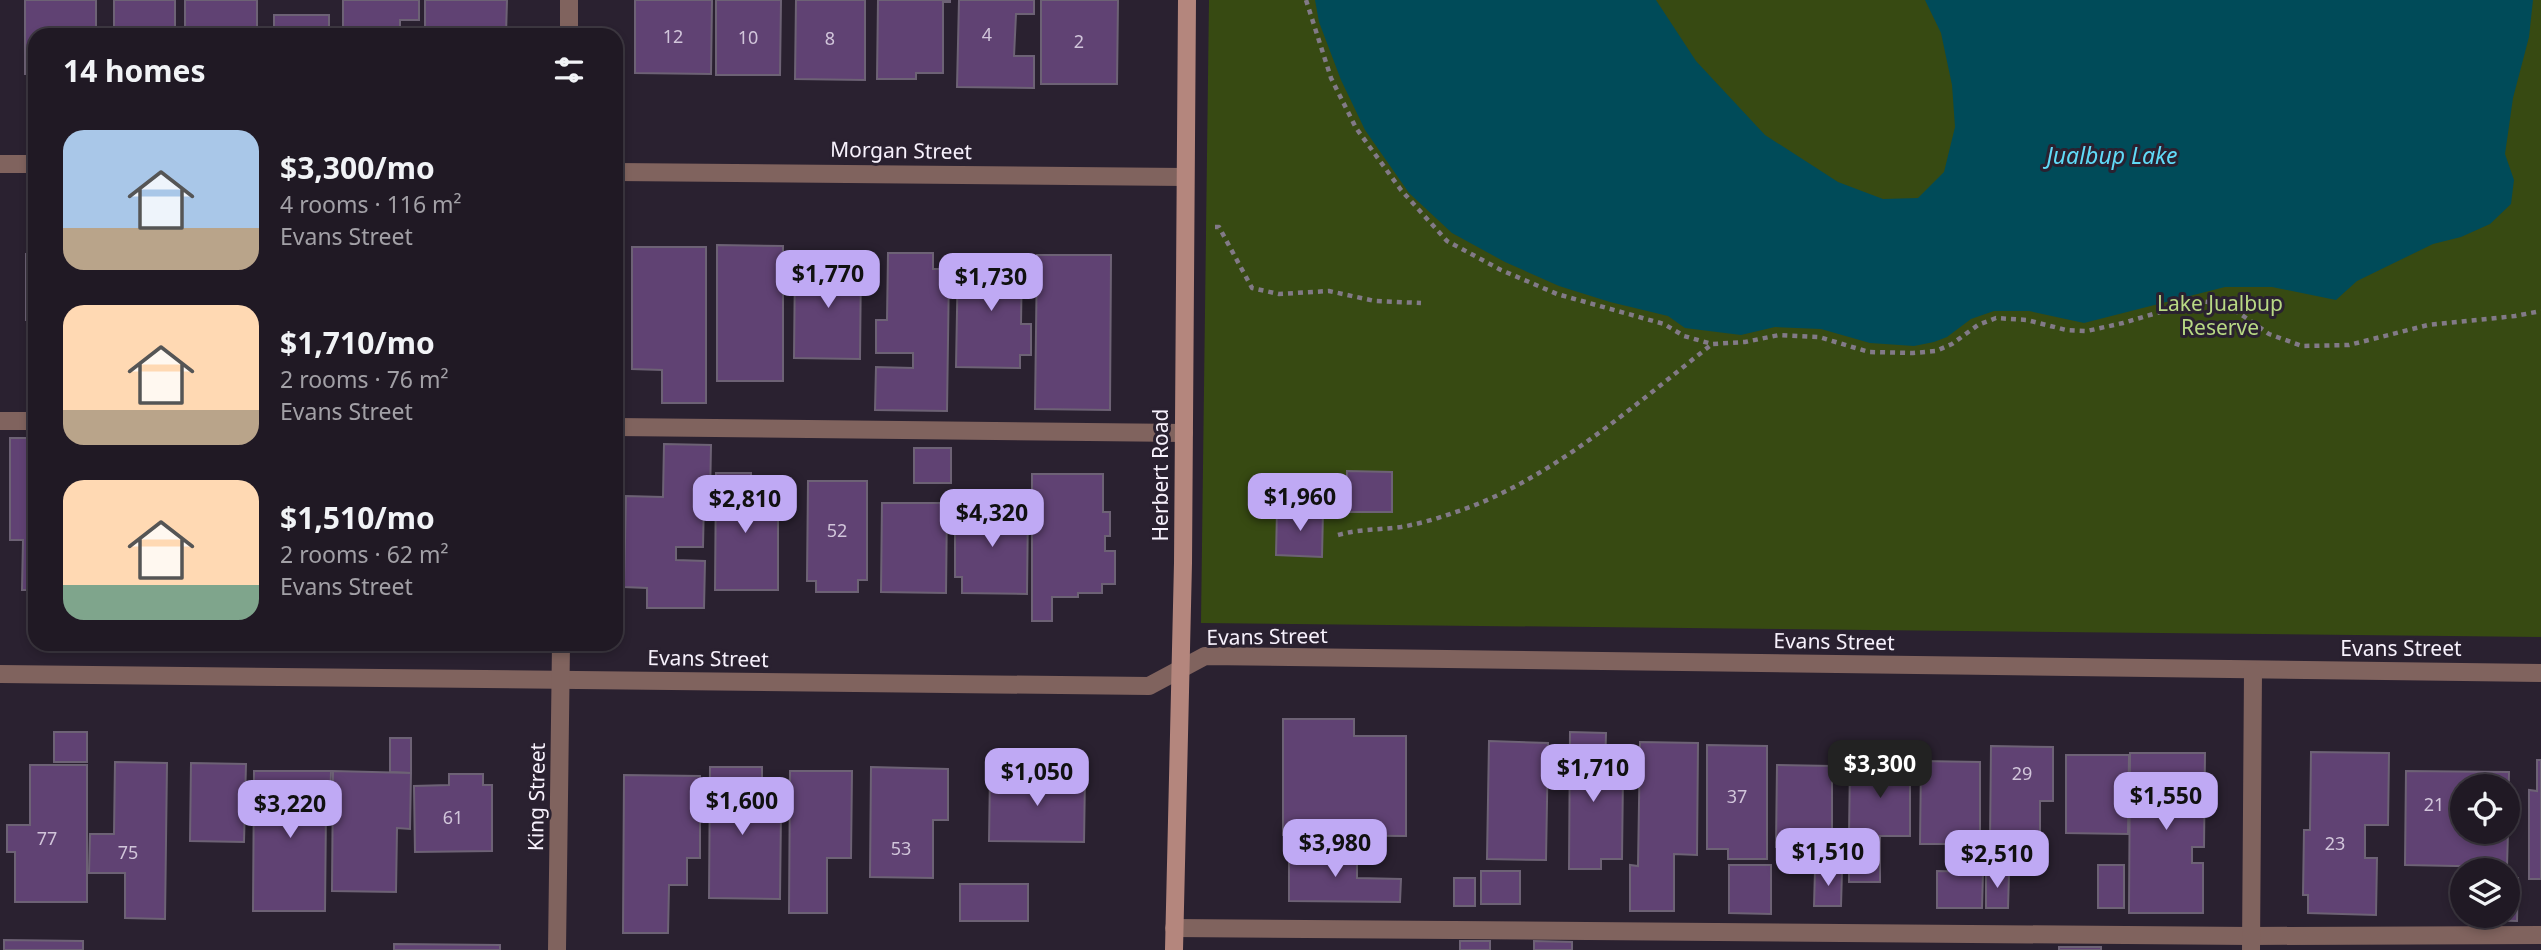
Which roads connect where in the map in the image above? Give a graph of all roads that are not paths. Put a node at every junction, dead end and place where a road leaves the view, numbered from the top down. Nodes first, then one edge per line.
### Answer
1 (569, 0) edge
2 (1186, 0) edge
3 (569, 28) edge
4 (0, 164) edge
5 (28, 164) edge
6 (623, 172) edge
7 (1185, 177) junction
8 (0, 421) edge
9 (28, 421) edge
10 (623, 427) edge
11 (1184, 433) junction
12 (561, 651) edge
13 (1179, 670) junction
14 (2253, 671) junction
15 (2541, 673) edge
16 (0, 674) edge
17 (561, 680) junction
18 (1174, 928) junction
19 (2541, 935) edge
20 (2251, 943) edge
21 (557, 950) edge
22 (1174, 950) edge

1 - 3 street
2 - 7 street, Herbert Road
4 - 5 street
6 - 7 street, Morgan Street
7 - 11 street, Herbert Road
8 - 9 street
10 - 11 street
11 - 13 street, Herbert Road
12 - 17 street, King Street
13 - 14 street, Evans Street
13 - 17 street, Evans Street
13 - 18 street, Herbert Road
14 - 15 street, Evans Street
14 - 20 street
16 - 17 street, Evans Street
17 - 21 street, King Street
18 - 20 street
18 - 22 street, Herbert Road
19 - 20 street

